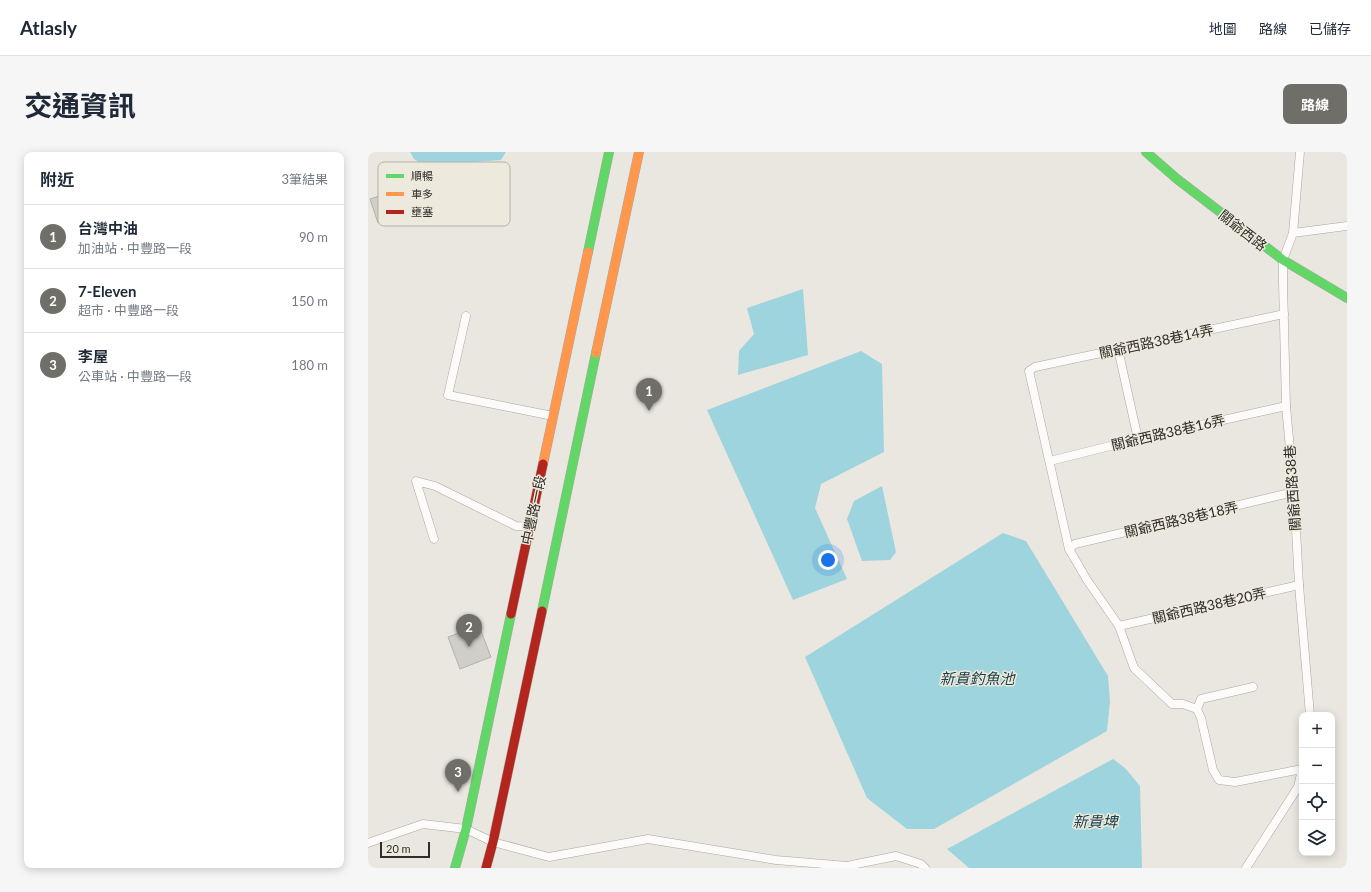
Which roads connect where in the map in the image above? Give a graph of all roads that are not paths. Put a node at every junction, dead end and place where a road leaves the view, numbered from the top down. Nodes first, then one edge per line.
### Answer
1 (609, 152) edge
2 (639, 152) edge
3 (1146, 152) edge
4 (1300, 152) edge
5 (1347, 226) edge
6 (1293, 233) junction
7 (1283, 260) junction
8 (1347, 298) edge
9 (1284, 314) junction
10 (466, 316) dead end
11 (1118, 349) junction
12 (1286, 406) junction
13 (554, 416) junction
14 (1138, 439) junction
15 (1050, 461) junction
16 (1294, 492) junction
17 (533, 528) junction
18 (434, 539) dead end
19 (1069, 549) junction
20 (1299, 585) junction
21 (1119, 626) junction
22 (1253, 687) dead end
23 (1197, 709) junction
24 (1310, 712) edge
25 (1299, 770) edge
26 (1299, 782) edge
27 (466, 829) junction
28 (493, 842) junction
29 (368, 843) edge
30 (455, 868) edge
31 (486, 868) edge
32 (925, 868) edge
33 (1246, 868) edge

1 - 13 main road, 中豐路一段
2 - 28 main road
3 - 7 main road, 關爺西路
4 - 6 lane
5 - 6 lane
6 - 7 lane
7 - 8 main road, 關爺西路
7 - 9 lane, 關爺西路38巷
9 - 11 lane, 關爺西路38巷14弄
9 - 12 lane, 關爺西路38巷
10 - 13 lane
11 - 14 lane
11 - 15 lane, 關爺西路38巷14弄
12 - 14 lane, 關爺西路38巷16弄
12 - 16 lane, 關爺西路38巷
13 - 17 main road, 中豐路一段
14 - 15 lane, 關爺西路38巷16弄
15 - 19 lane
16 - 19 lane, 關爺西路38巷18弄
16 - 20 lane, 關爺西路38巷
17 - 18 lane
17 - 27 main road, 中豐路一段
19 - 21 lane
20 - 21 lane, 關爺西路38巷20弄
20 - 24 lane, 關爺西路38巷
21 - 23 lane
22 - 23 lane
23 - 25 lane
26 - 33 lane
27 - 28 lane
27 - 29 lane
27 - 30 main road, 中豐路一段
28 - 31 main road
28 - 32 lane

